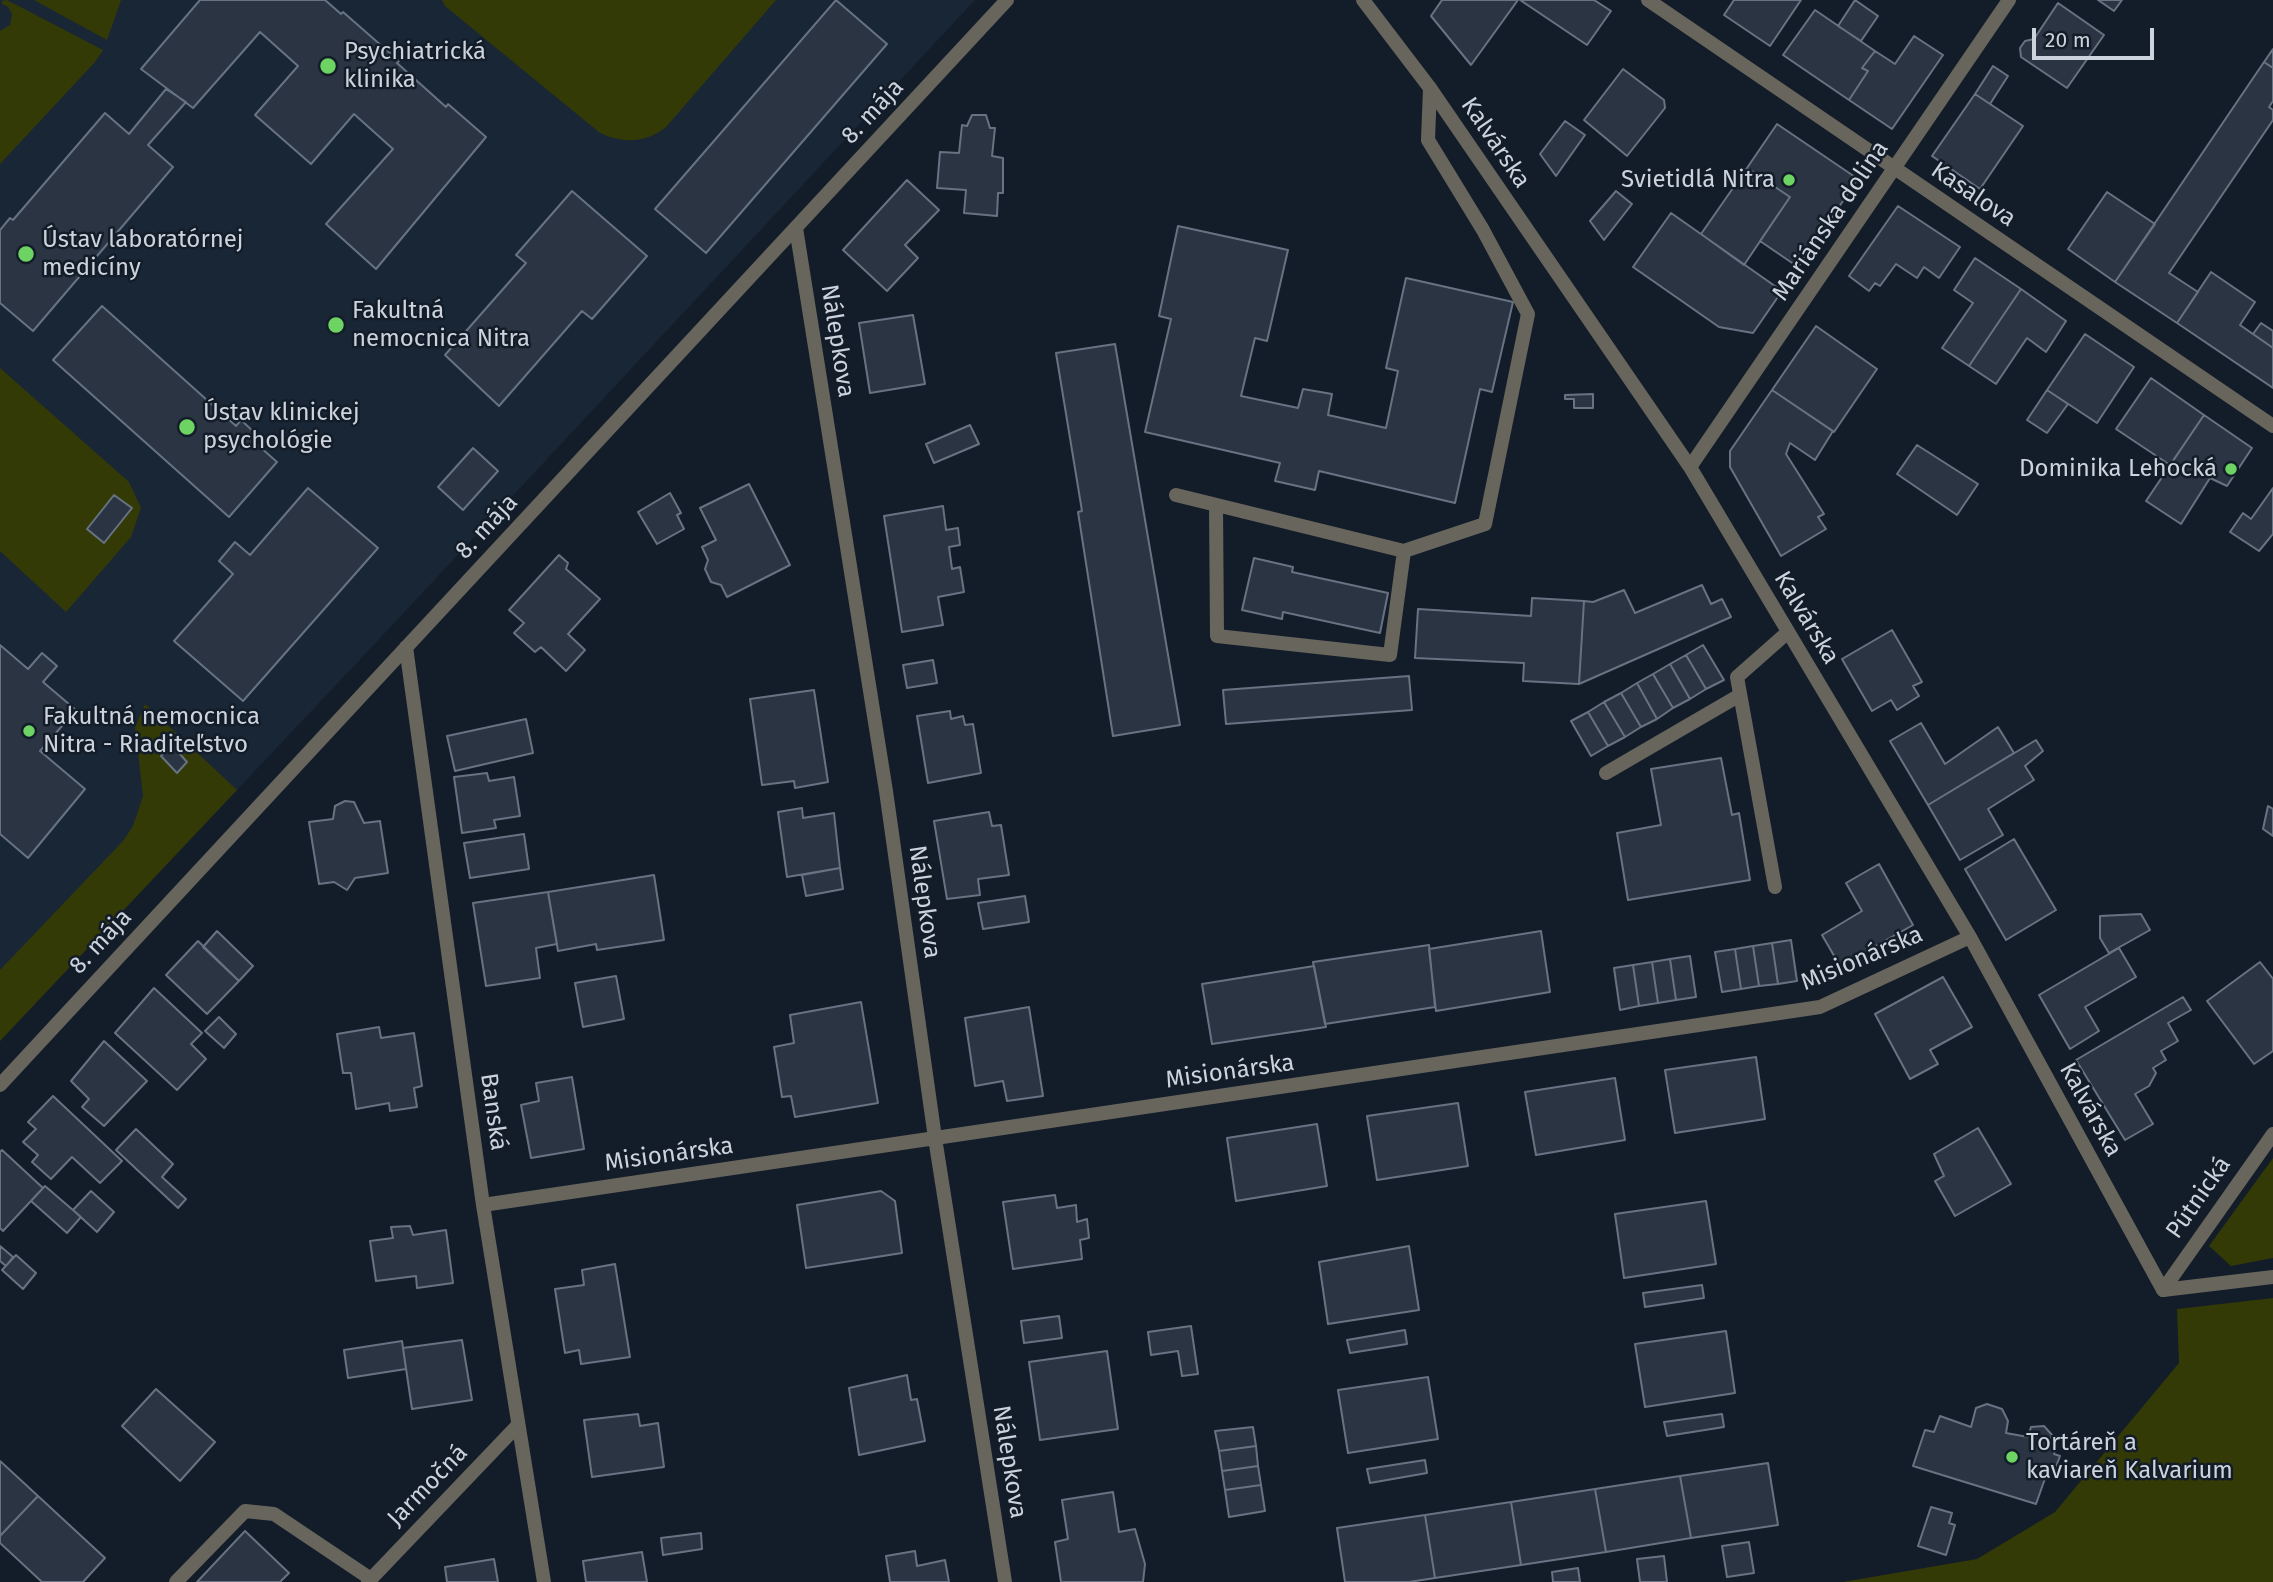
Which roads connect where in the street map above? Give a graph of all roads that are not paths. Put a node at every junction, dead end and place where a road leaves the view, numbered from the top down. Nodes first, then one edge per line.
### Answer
1 (1007, 0) edge
2 (1363, 0) edge
3 (1648, 0) edge
4 (2009, 0) edge
5 (1430, 88) junction
6 (1895, 169) junction
7 (796, 228) junction
8 (2273, 426) edge
9 (1690, 467) junction
10 (1176, 495) dead end
11 (1216, 505) junction
12 (1404, 551) junction
13 (1788, 632) junction
14 (406, 647) junction
15 (1740, 695) junction
16 (1606, 773) dead end
17 (1774, 887) dead end
18 (1970, 937) junction
19 (0, 1085) edge
20 (2273, 1134) edge
21 (935, 1138) junction
22 (483, 1205) junction
23 (2273, 1277) edge
24 (2163, 1290) junction
25 (518, 1425) junction
26 (370, 1581) edge
27 (177, 1582) edge
28 (544, 1582) edge
29 (1005, 1582) edge

1 - 7 street, 8. mája
2 - 5 street, Kalvárska
3 - 6 street, Kasalova
4 - 6 street, Mariánska dolina
5 - 9 street, Kalvárska
5 - 12 street
6 - 8 street, Kasalova
6 - 9 street, Mariánska dolina
7 - 14 street, 8. mája
7 - 21 street, Nálepkova
9 - 13 street, Kalvárska
10 - 11 street
11 - 12 street
11 - 12 street
13 - 15 street
13 - 18 street, Kalvárska
14 - 19 street, 8. mája
14 - 22 street, Banská
15 - 16 street
15 - 17 street
18 - 21 street, Misionárska
18 - 24 street, Kalvárska
20 - 24 street, Pútnická
21 - 22 street, Misionárska
21 - 29 street, Nálepkova
22 - 25 street, Banská
23 - 24 street
25 - 26 street, Jarmočná
25 - 28 street, Banská
26 - 27 street, Jarmočná

